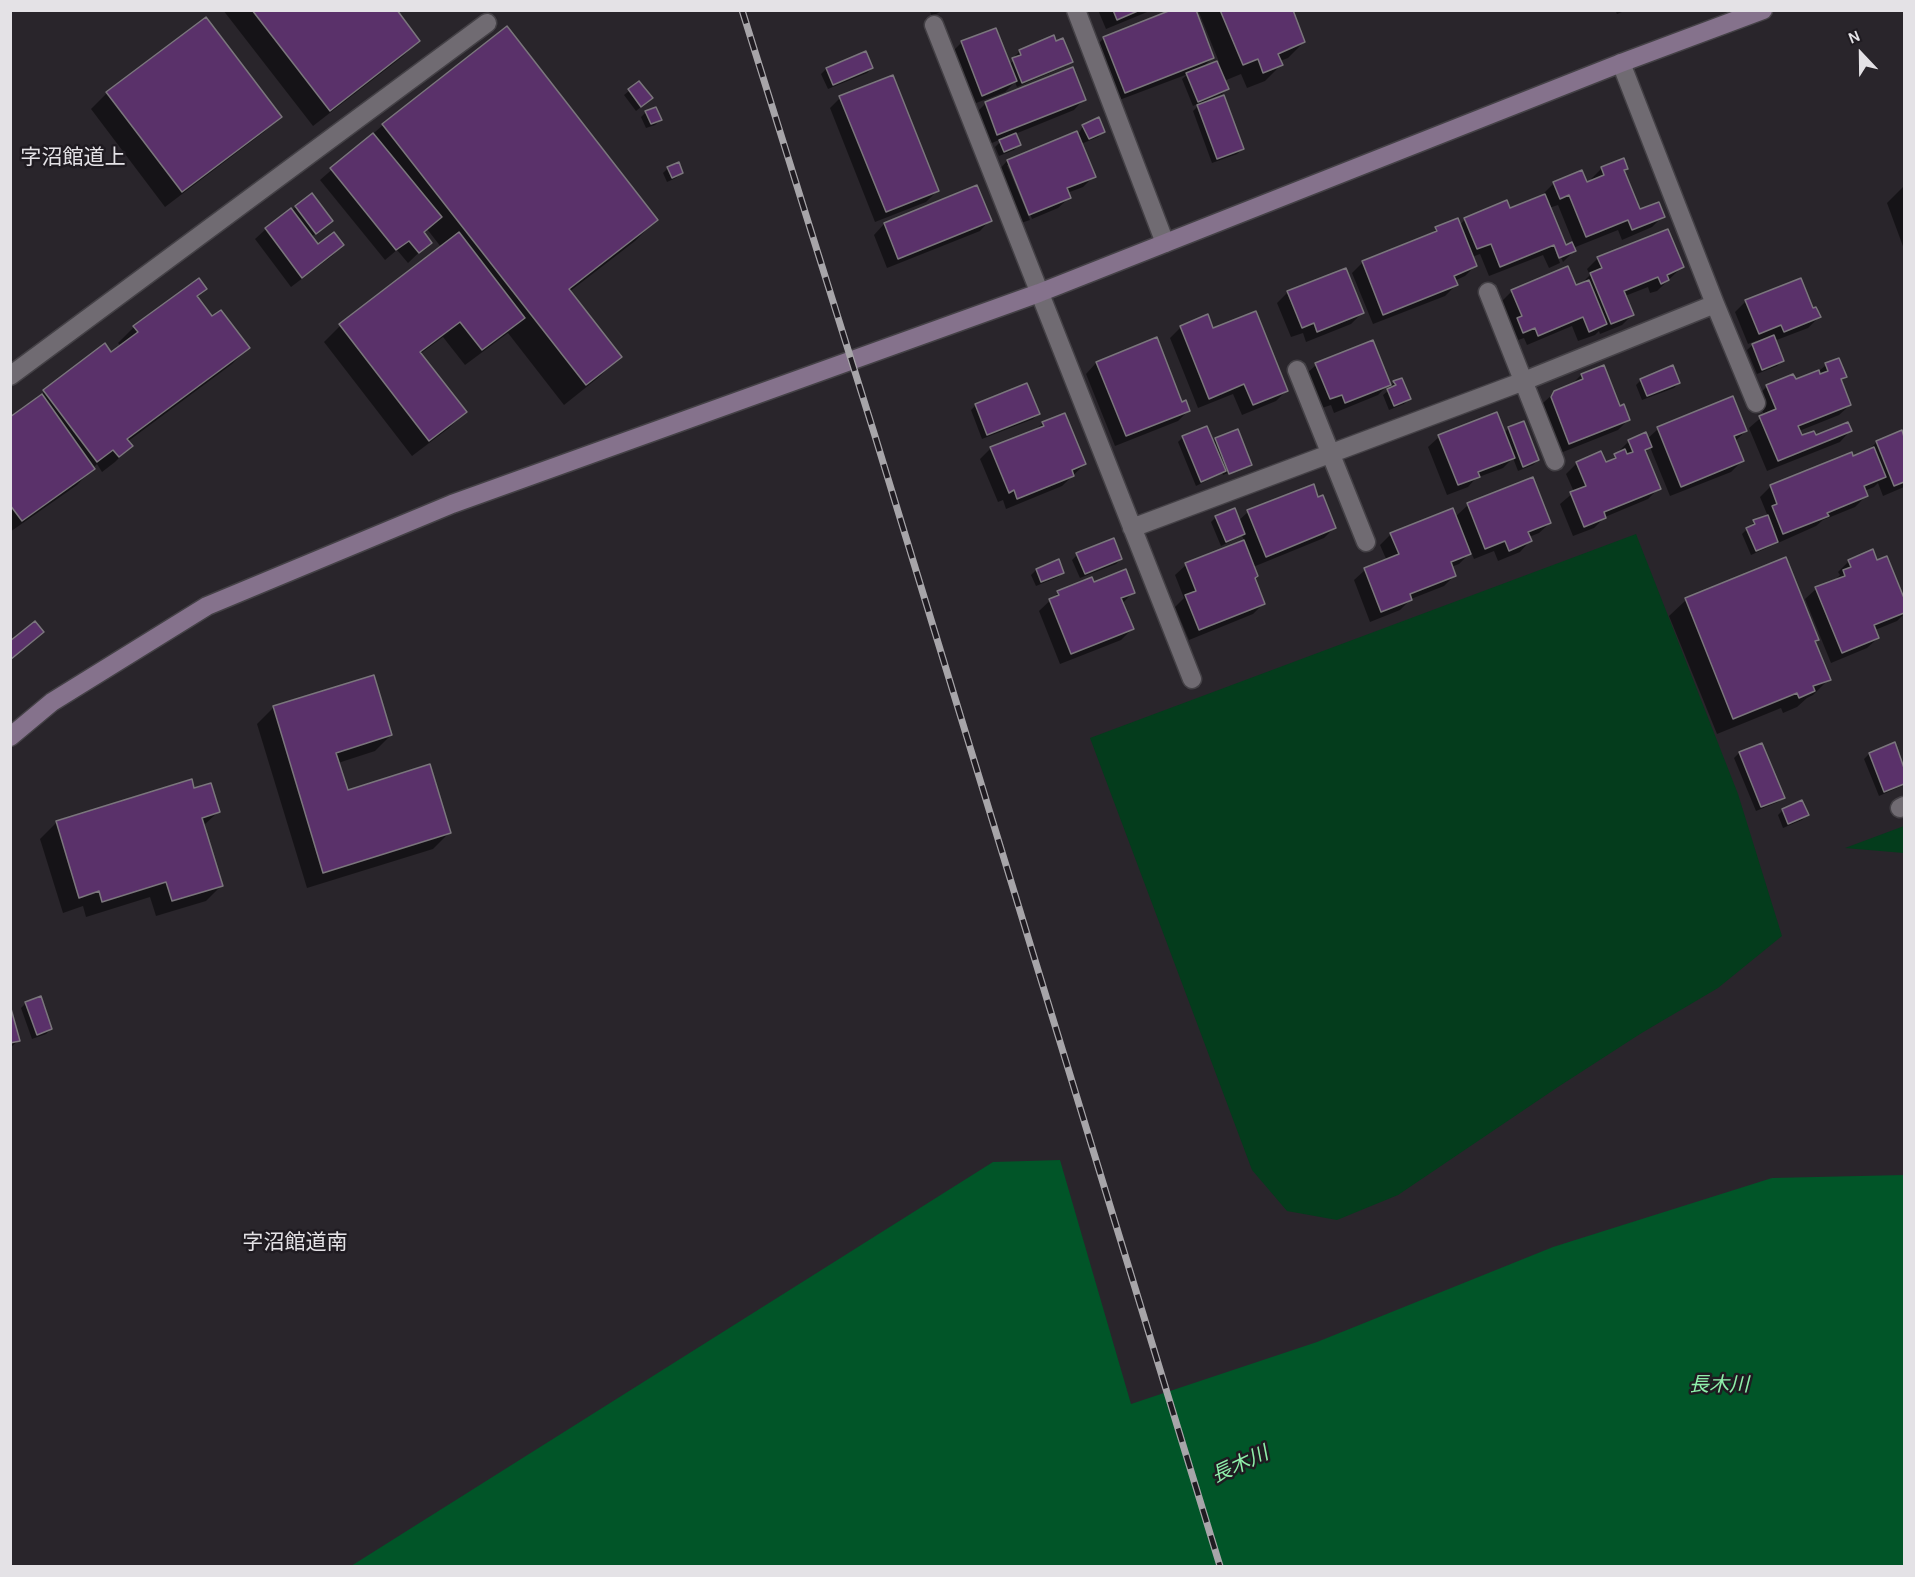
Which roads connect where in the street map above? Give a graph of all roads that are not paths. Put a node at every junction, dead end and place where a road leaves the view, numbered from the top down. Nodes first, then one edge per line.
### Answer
1 (1076, 10) edge
2 (1763, 10) edge
3 (487, 23) dead end
4 (934, 26) dead end
5 (1621, 63) junction
6 (1165, 243) junction
7 (1488, 292) dead end
8 (1039, 293) junction
9 (1715, 304) junction
10 (1297, 370) dead end
11 (10, 376) edge
12 (1524, 381) junction
13 (1756, 403) dead end
14 (1330, 454) junction
15 (1555, 461) dead end
16 (1132, 528) junction
17 (1366, 542) dead end
18 (1192, 680) dead end
19 (10, 737) edge

1 - 6 street
2 - 5 street
3 - 11 street
4 - 8 street
5 - 6 street
5 - 9 street
6 - 8 street
7 - 12 street
8 - 16 street
8 - 19 street
9 - 12 street
9 - 13 street
10 - 14 street
12 - 14 street
12 - 15 street
14 - 16 street
14 - 17 street
16 - 18 street

